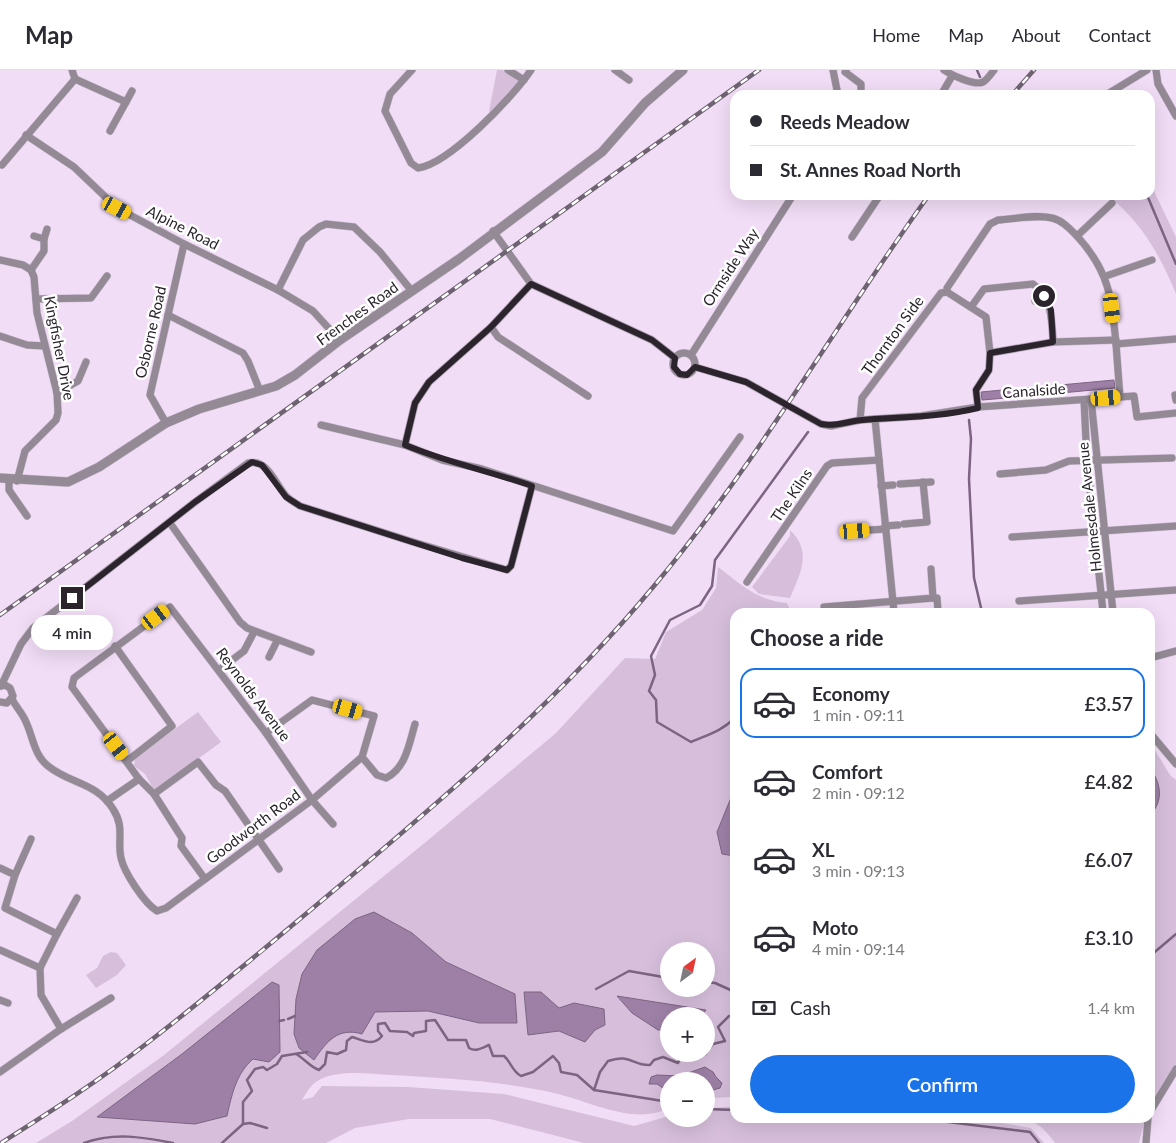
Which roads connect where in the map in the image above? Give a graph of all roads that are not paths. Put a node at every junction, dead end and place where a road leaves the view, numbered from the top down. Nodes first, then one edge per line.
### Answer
1 (72, 70) edge
2 (412, 70) edge
3 (508, 70) edge
4 (531, 70) edge
5 (615, 70) edge
6 (683, 70) edge
7 (833, 70) edge
8 (846, 70) edge
9 (944, 70) edge
10 (994, 70) edge
11 (1147, 70) edge
12 (1156, 70) edge
13 (624, 72) edge
14 (952, 76) junction
15 (75, 79) junction
16 (524, 80) junction
17 (629, 80) dead end
18 (837, 90) edge
19 (861, 90) edge
20 (944, 90) edge
21 (1114, 90) edge
22 (132, 91) dead end
23 (126, 102) junction
24 (1176, 116) edge
25 (110, 131) dead end
26 (26, 135) junction
27 (2, 165) dead end
28 (790, 200) edge
29 (877, 200) edge
30 (1112, 203) dead end
31 (47, 229) dead end
32 (493, 231) junction
33 (34, 236) dead end
34 (852, 236) dead end
35 (1077, 236) junction
36 (44, 239) junction
37 (184, 244) junction
38 (0, 260) edge
39 (1152, 260) dead end
40 (31, 270) junction
41 (107, 276) dead end
42 (1106, 276) junction
43 (531, 284) junction
44 (278, 290) junction
45 (411, 290) junction
46 (947, 292) junction
47 (1042, 293) junction
48 (36, 300) junction
49 (1035, 301) dead end
50 (971, 307) junction
51 (168, 315) junction
52 (491, 327) junction
53 (333, 333) dead end
54 (0, 336) edge
55 (1176, 340) edge
56 (1053, 342) junction
57 (1116, 342) junction
58 (44, 346) junction
59 (990, 353) junction
60 (691, 356) junction
61 (675, 358) junction
62 (86, 362) dead end
63 (695, 367) junction
64 (260, 391) junction
65 (57, 393) junction
66 (1176, 395) edge
67 (588, 396) dead end
68 (1120, 397) junction
69 (1088, 400) junction
70 (1176, 400) edge
71 (978, 408) junction
72 (1176, 413) edge
73 (875, 419) junction
74 (860, 420) junction
75 (166, 423) junction
76 (322, 425) dead end
77 (740, 438) dead end
78 (405, 445) junction
79 (1172, 458) dead end
80 (1097, 459) junction
81 (879, 460) junction
82 (1087, 461) junction
83 (1000, 474) dead end
84 (9, 479) edge
85 (923, 482) junction
86 (931, 482) dead end
87 (532, 486) junction
88 (881, 486) junction
89 (27, 516) dead end
90 (170, 523) junction
91 (1176, 526) edge
92 (886, 527) junction
93 (1096, 530) junction
94 (1104, 530) junction
95 (855, 531) dead end
96 (1012, 537) dead end
97 (931, 570) dead end
98 (747, 582) dead end
99 (1176, 590) edge
100 (1112, 595) junction
101 (1102, 596) junction
102 (933, 598) junction
103 (893, 600) junction
104 (1019, 601) dead end
105 (824, 607) dead end
106 (894, 608) edge
107 (938, 608) edge
108 (1103, 608) edge
109 (1113, 608) edge
110 (254, 632) junction
111 (277, 641) junction
112 (115, 646) junction
113 (1176, 651) edge
114 (311, 652) dead end
115 (269, 657) dead end
116 (1155, 657) edge
117 (219, 670) junction
118 (1, 686) edge
119 (12, 699) junction
120 (0, 702) edge
121 (415, 724) dead end
122 (266, 733) junction
123 (1155, 739) edge
124 (362, 757) junction
125 (126, 761) junction
126 (1176, 764) edge
127 (139, 779) junction
128 (154, 794) junction
129 (312, 800) junction
130 (107, 801) junction
131 (333, 824) dead end
132 (31, 839) dead end
133 (259, 840) junction
134 (0, 868) edge
135 (280, 869) dead end
136 (15, 875) junction
137 (205, 879) junction
138 (76, 898) dead end
139 (57, 934) junction
140 (0, 950) edge
141 (40, 968) junction
142 (111, 998) dead end
143 (0, 1000) edge
144 (8, 1003) dead end
145 (61, 1029) junction
146 (1176, 1069) edge
147 (0, 1072) edge
148 (1155, 1104) edge
149 (1148, 1123) edge
150 (1146, 1143) edge

1 - 15 street
2 - 16 street
3 - 16 street
4 - 16 street
5 - 13 street
6 - 32 street, Frenches Road
7 - 18 street
8 - 19 street
9 - 14 street
10 - 14 street
11 - 21 street
12 - 24 street
13 - 17 street
14 - 20 street
15 - 23 street
15 - 26 street
22 - 23 street
23 - 25 street
26 - 27 street
26 - 37 street, Alpine Road
28 - 60 street, Ormside Way
29 - 34 street
30 - 35 street
31 - 36 street
32 - 43 street
32 - 45 street, Frenches Road
33 - 36 street
35 - 42 street
35 - 46 street
36 - 40 street
37 - 44 street, Alpine Road
37 - 51 street, Osborne Road
38 - 40 street
39 - 42 street
40 - 48 street, Kingfisher Drive
41 - 48 street
42 - 57 street
43 - 52 street
43 - 61 street
44 - 45 street
44 - 53 street, Alpine Road
45 - 64 street, Frenches Road
46 - 50 street
46 - 74 street, Thornton Side
47 - 49 street
47 - 50 street
47 - 56 street
48 - 58 street, Kingfisher Drive
50 - 59 street
51 - 64 street
51 - 75 street, Osborne Road
52 - 67 street
52 - 78 street
54 - 58 street
55 - 57 street
56 - 57 street
56 - 59 street
57 - 68 street
58 - 65 street, Kingfisher Drive
59 - 71 street
60 - 61 street
60 - 63 street
61 - 63 street
62 - 65 street
63 - 74 street, Canalside
64 - 75 street, Frenches Road
65 - 84 street, Kingfisher Drive
66 - 70 street
68 - 69 street, Canalside
68 - 72 street
69 - 71 street, Canalside
69 - 80 street, Holmesdale Avenue
69 - 82 street, Holmesdale Avenue
71 - 73 street, Canalside
73 - 74 street, Canalside
73 - 81 street
75 - 84 street, Frenches Road
76 - 78 street
77 - 87 street
78 - 87 street
79 - 80 street
80 - 82 street
80 - 94 street, Holmesdale Avenue
81 - 88 street
81 - 98 street, The Kilns
82 - 83 street
82 - 93 street, Holmesdale Avenue
84 - 89 street, Kingfisher Drive
85 - 86 street
85 - 88 street
85 - 92 street
87 - 90 street
88 - 92 street
90 - 110 street
90 - 118 street
91 - 94 street
92 - 95 street
92 - 103 street
93 - 94 street
93 - 96 street
93 - 101 street, Holmesdale Avenue
94 - 100 street, Holmesdale Avenue
97 - 102 street
99 - 100 street
100 - 101 street
100 - 109 street, Holmesdale Avenue
101 - 104 street
101 - 108 street, Holmesdale Avenue
102 - 103 street
102 - 107 street
103 - 105 street
103 - 106 street
110 - 111 street
110 - 117 street
111 - 114 street
111 - 115 street
112 - 117 street, Reynolds Avenue
112 - 125 street
112 - 125 street
113 - 116 street
117 - 122 street, Reynolds Avenue
118 - 119 street
119 - 120 street
119 - 130 street
121 - 124 street
122 - 124 street
122 - 129 street, Reynolds Avenue
123 - 126 street
124 - 129 street, Goodworth Road
125 - 127 street
127 - 128 street
127 - 130 street
128 - 133 street
128 - 137 street
129 - 131 street, Reynolds Avenue
129 - 133 street, Goodworth Road
130 - 137 street, Goodworth Road
132 - 136 street
133 - 135 street
133 - 137 street, Goodworth Road
134 - 136 street
136 - 139 street
138 - 139 street
139 - 141 street
140 - 141 street
141 - 145 street
142 - 145 street
143 - 144 street
145 - 147 street
146 - 148 street
149 - 150 street

